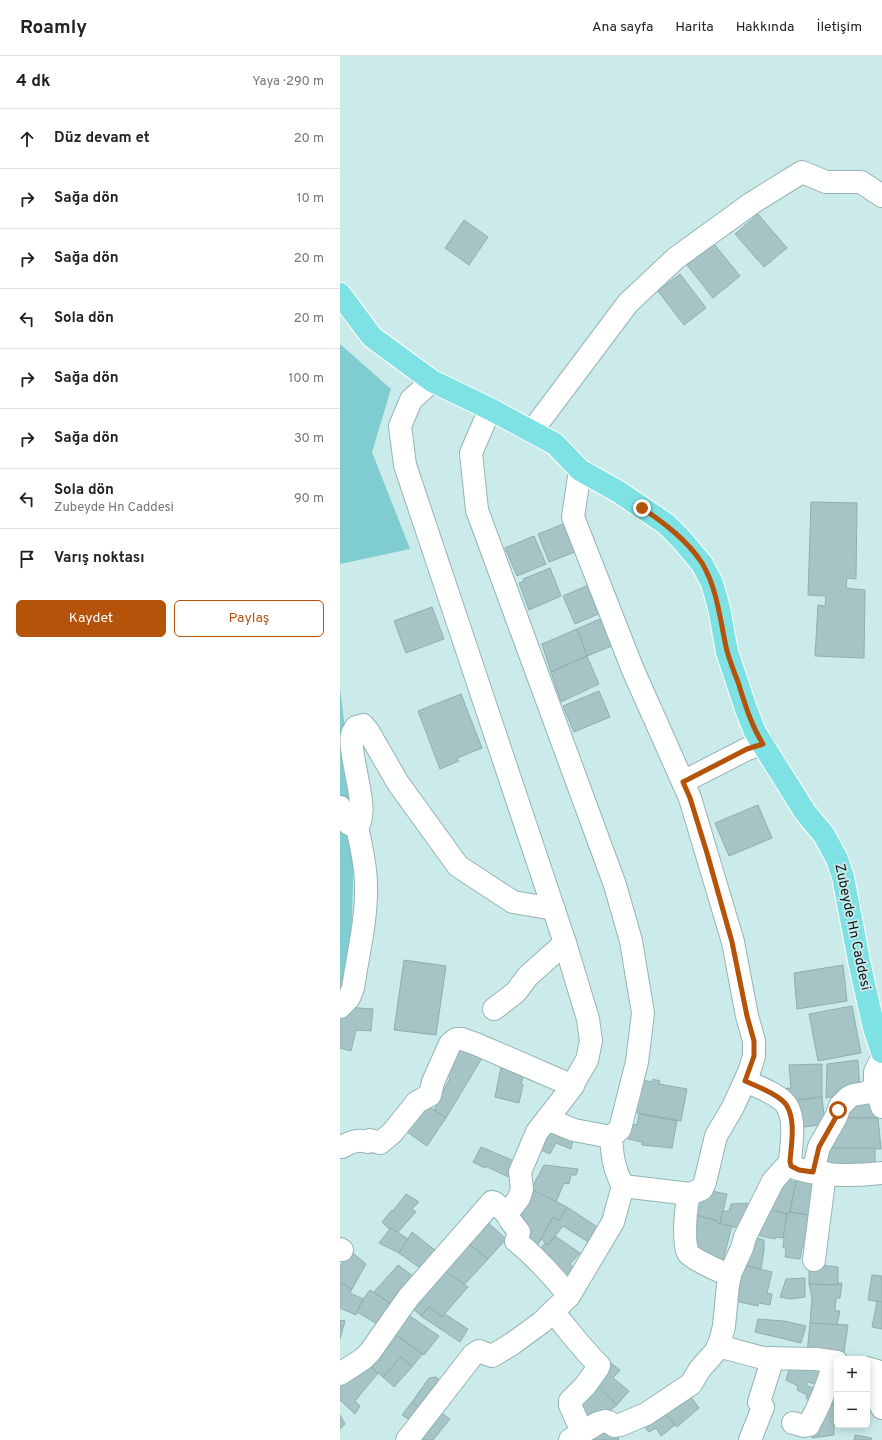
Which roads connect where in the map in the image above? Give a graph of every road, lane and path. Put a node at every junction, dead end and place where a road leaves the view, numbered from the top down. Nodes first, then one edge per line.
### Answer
1 (882, 196) edge
2 (340, 294) edge
3 (432, 381) junction
4 (490, 409) junction
5 (532, 431) junction
6 (580, 470) junction
7 (763, 744) junction
8 (683, 782) junction
9 (340, 807) edge
10 (357, 827) junction
11 (554, 909) junction
12 (565, 943) junction
13 (340, 1007) edge
14 (494, 1009) dead end
15 (876, 1010) edge
16 (882, 1052) edge
17 (882, 1058) edge
18 (745, 1081) junction
19 (573, 1086) junction
20 (879, 1098) edge
21 (550, 1114) junction
22 (616, 1133) junction
23 (340, 1146) edge
24 (790, 1162) junction
25 (819, 1172) junction
26 (882, 1173) edge
27 (623, 1186) junction
28 (698, 1188) junction
29 (507, 1214) junction
30 (814, 1260) dead end
31 (730, 1276) junction
32 (569, 1296) junction
33 (554, 1312) junction
34 (718, 1346) junction
35 (773, 1358) junction
36 (834, 1362) edge
37 (834, 1367) edge
38 (875, 1369) edge
39 (340, 1374) edge
40 (882, 1408) edge
41 (793, 1423) dead end
42 (576, 1436) edge
43 (407, 1440) edge
44 (750, 1440) edge

1 - 5 street
2 - 3 main road, Zubeyde Hn Caddesi
3 - 4 main road, Zubeyde Hn Caddesi
3 - 11 street
4 - 5 main road, Zubeyde Hn Caddesi
4 - 22 street
5 - 6 main road, Zubeyde Hn Caddesi
6 - 7 main road, Zubeyde Hn Caddesi
6 - 8 street
7 - 8 street
7 - 15 main road, Zubeyde Hn Caddesi
8 - 18 street
9 - 10 street
10 - 11 street
10 - 13 street
11 - 12 street
12 - 14 street
12 - 19 street
15 - 16 main road, Zubeyde Hn Caddesi
17 - 20 street
18 - 24 street
18 - 28 street
19 - 21 street
19 - 23 street
20 - 25 street
21 - 22 street
21 - 29 street
22 - 27 street
24 - 25 street
24 - 31 street
25 - 26 street
25 - 30 street
27 - 28 street
27 - 32 street
28 - 31 street
29 - 32 street
29 - 39 street
31 - 34 street
32 - 33 street
33 - 42 street
33 - 43 street
34 - 35 street
34 - 42 street
35 - 36 street
35 - 44 street
37 - 41 street
38 - 40 street

